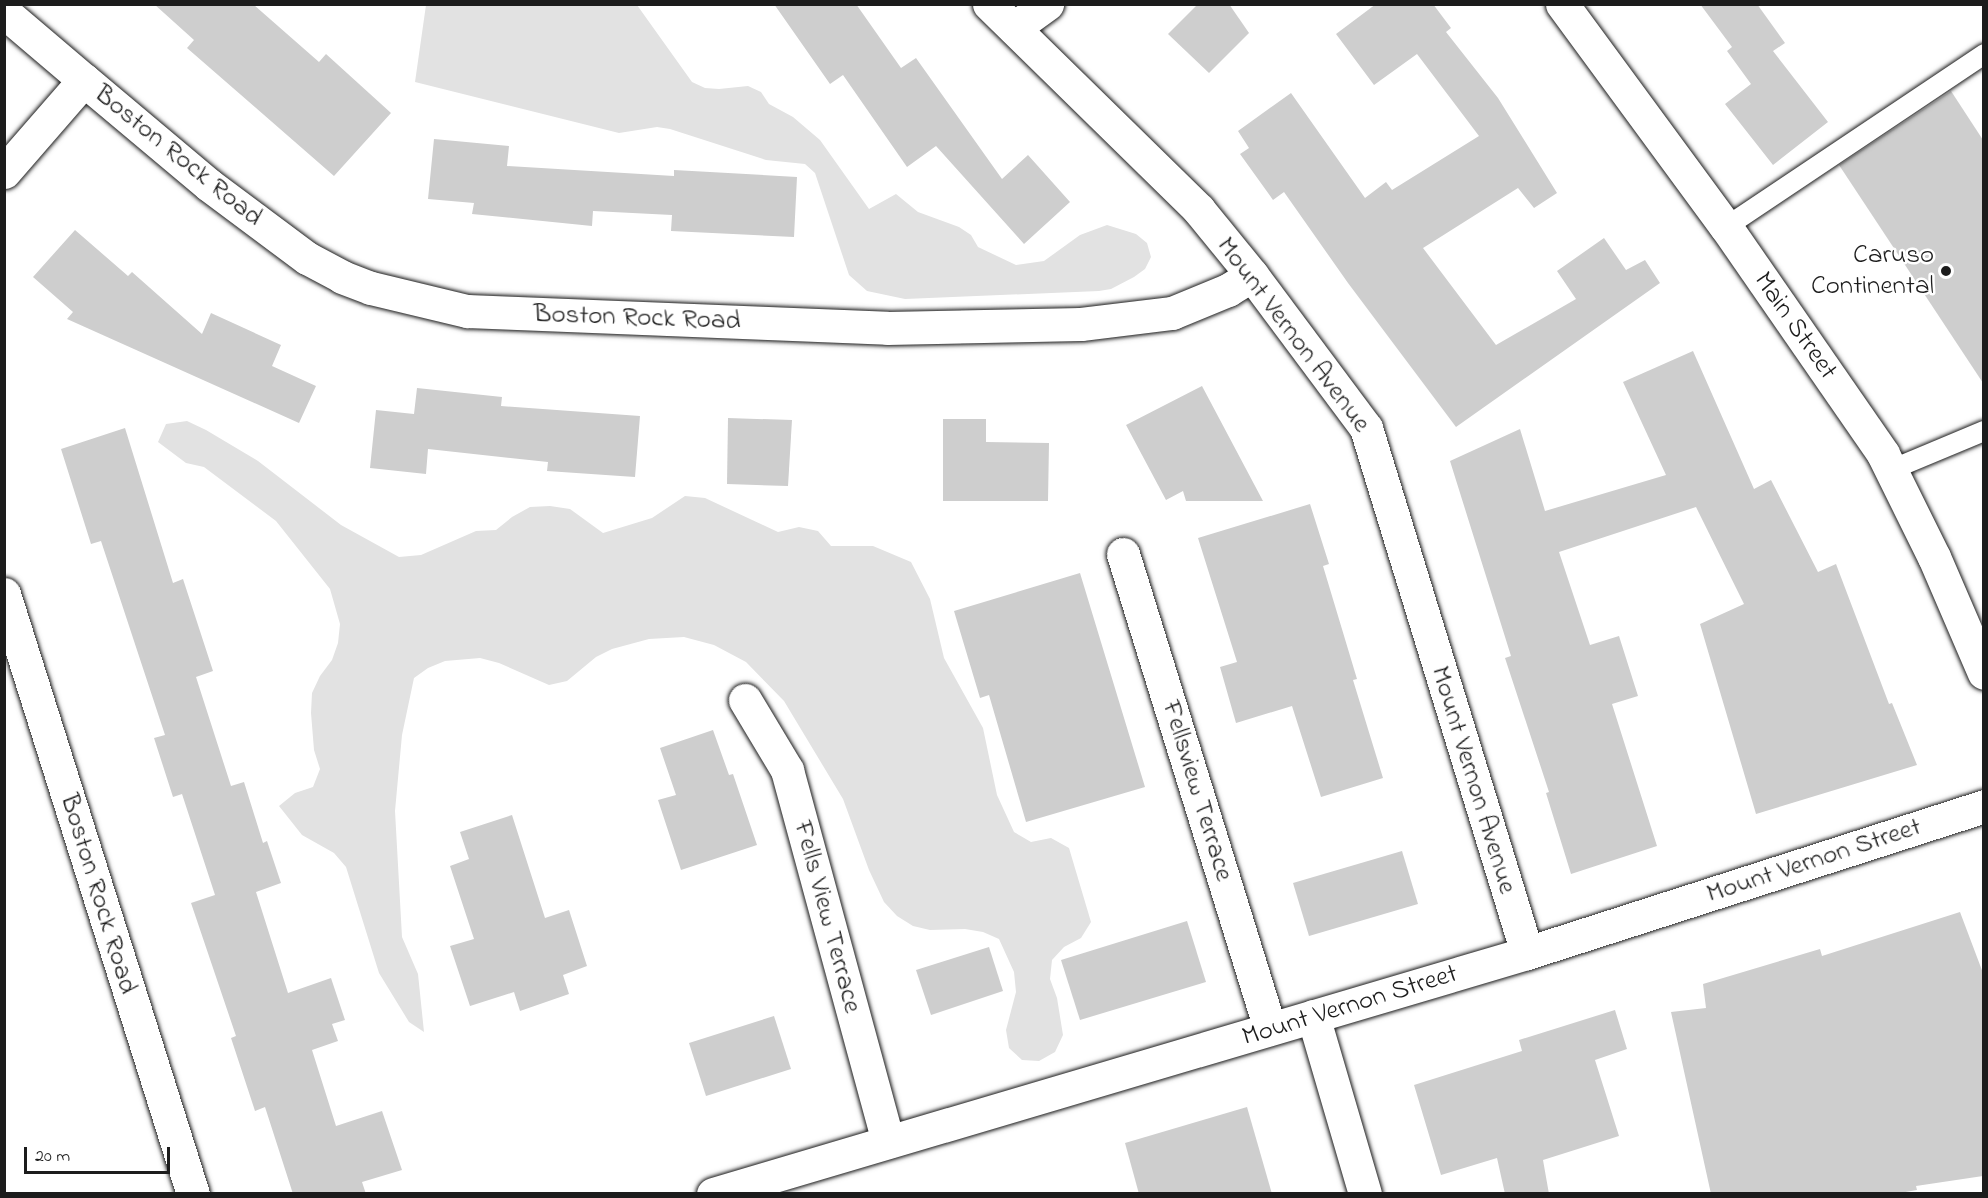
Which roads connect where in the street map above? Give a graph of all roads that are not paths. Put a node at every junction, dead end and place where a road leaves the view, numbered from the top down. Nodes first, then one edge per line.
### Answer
1 (989, 4) edge
2 (1047, 4) edge
3 (1562, 4) edge
4 (4, 12) edge
5 (1014, 28) junction
6 (1983, 54) edge
7 (84, 80) junction
8 (4, 172) edge
9 (1726, 227) junction
10 (1252, 275) junction
11 (1983, 431) edge
12 (1893, 469) junction
13 (1123, 554) dead end
14 (4, 594) edge
15 (1983, 668) edge
16 (745, 700) dead end
17 (1983, 806) edge
18 (1527, 953) junction
19 (1313, 1016) junction
20 (1270, 1029) junction
21 (888, 1143) junction
22 (728, 1191) edge
23 (193, 1194) edge
24 (1365, 1194) edge

1 - 5 street, Mount Vernon Avenue
2 - 5 street
3 - 9 street, Main Street
4 - 7 street, Boston Rock Road
5 - 10 street, Mount Vernon Avenue
6 - 9 lane
7 - 8 street, Boston Rock Road
7 - 10 street, Boston Rock Road
9 - 12 street, Main Street
10 - 18 street, Mount Vernon Avenue
11 - 12 lane
12 - 15 street, Main Street
13 - 20 street, Fellsview Terrace
14 - 23 street, Boston Rock Road
16 - 21 street, Fells View Terrace
17 - 18 street, Mount Vernon Street
18 - 19 street, Mount Vernon Street
19 - 20 street, Mount Vernon Street
19 - 24 street
20 - 21 street, Mount Vernon Street
21 - 22 street, Mount Vernon Street

